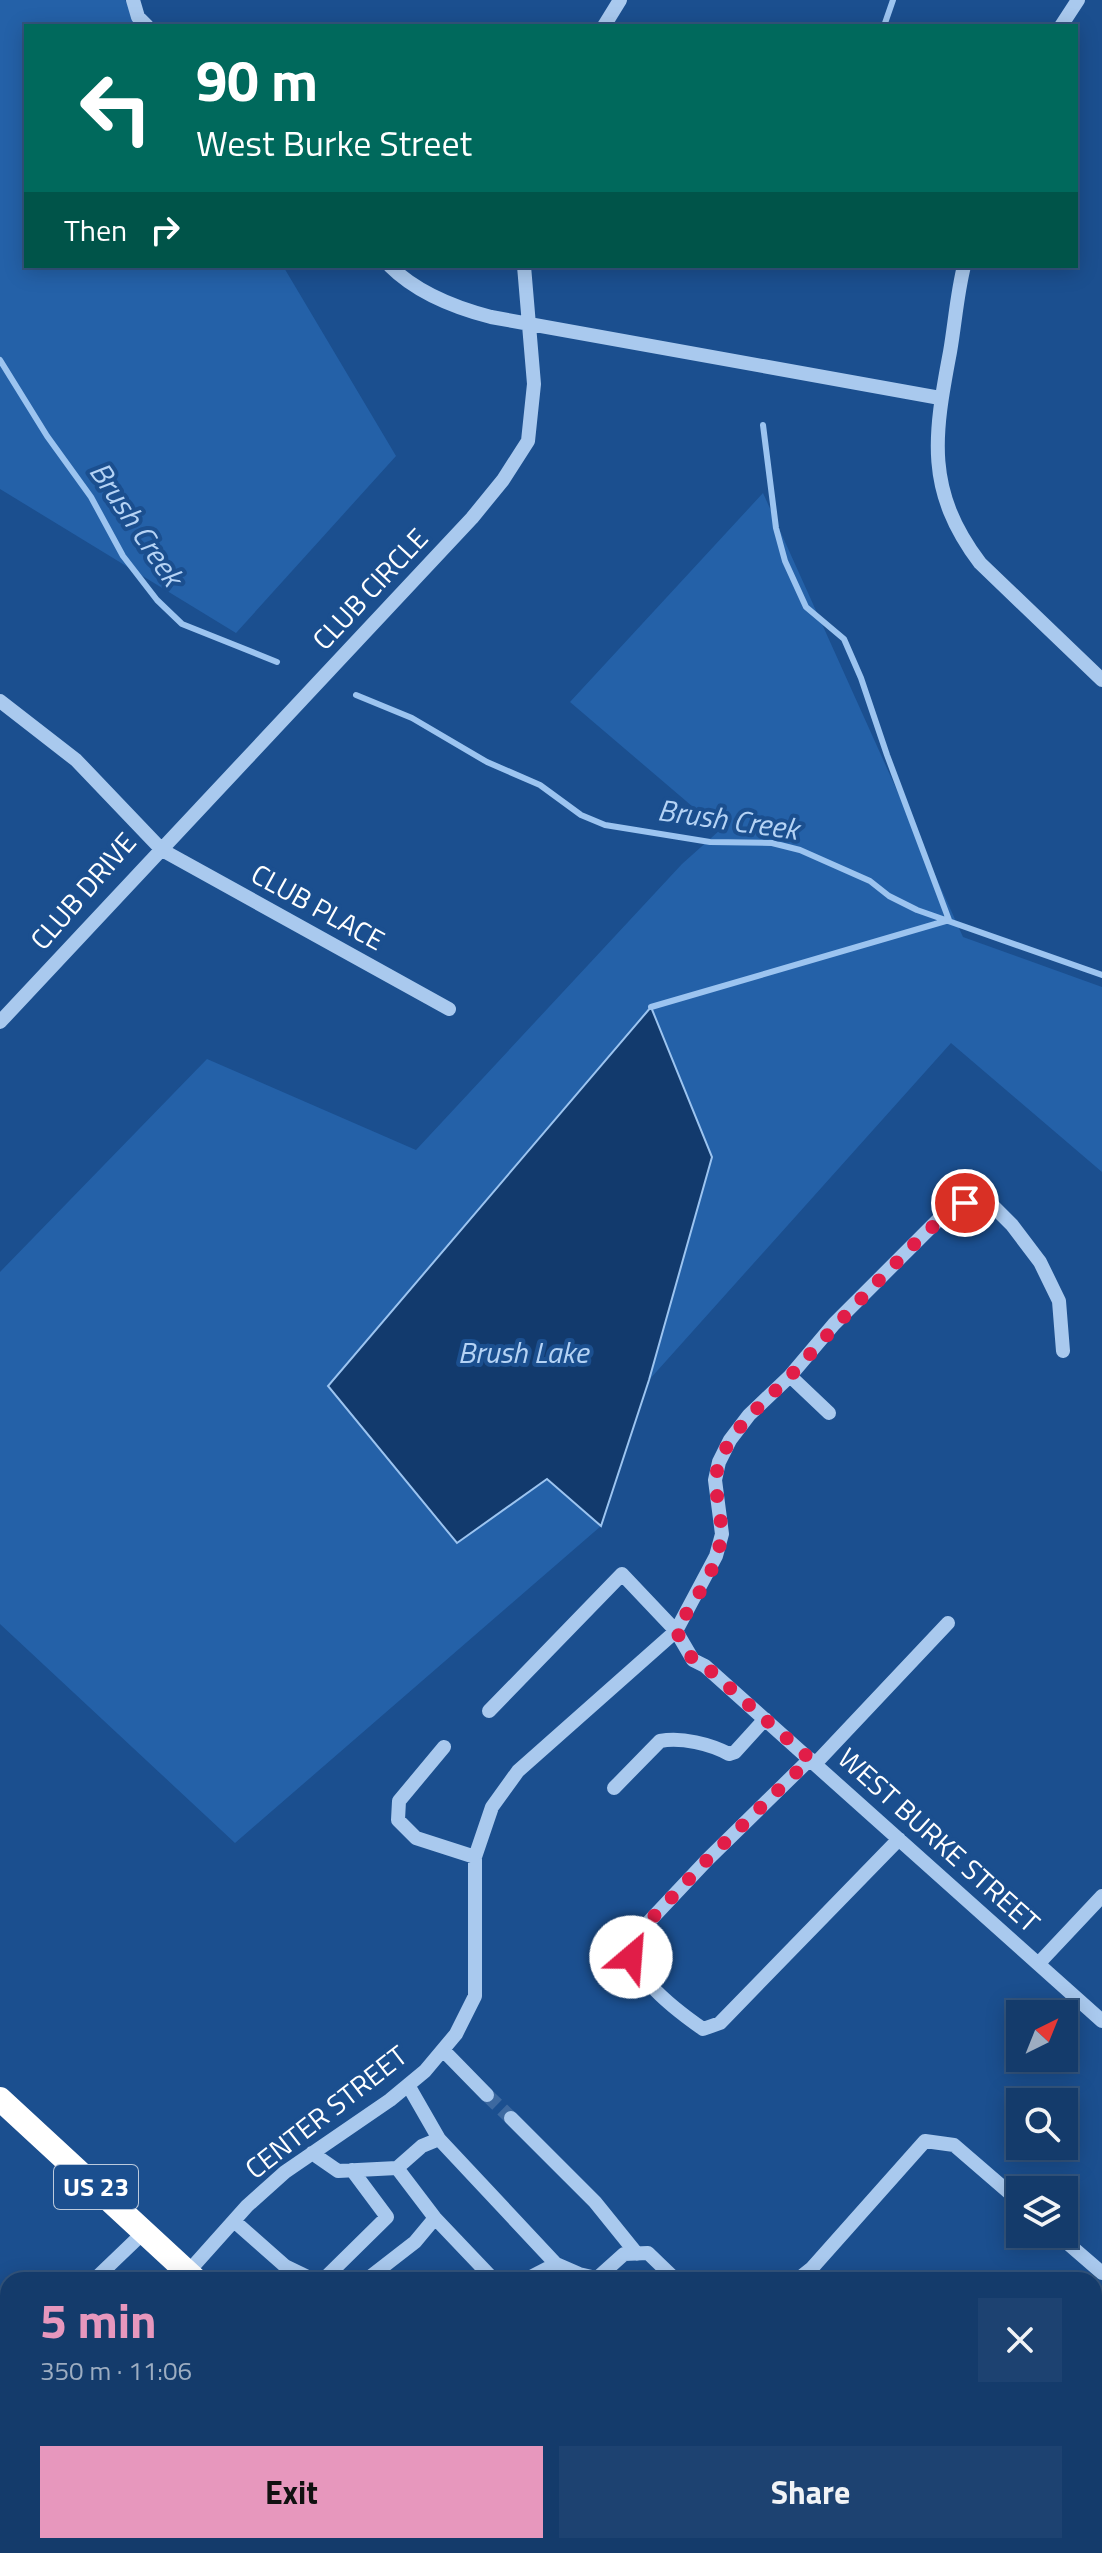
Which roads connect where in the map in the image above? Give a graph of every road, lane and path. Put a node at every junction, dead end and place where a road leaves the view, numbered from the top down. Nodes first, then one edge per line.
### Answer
1 (133, 0) edge
2 (620, 0) edge
3 (1078, 0) edge
4 (145, 24) edge
5 (605, 24) edge
6 (1062, 24) edge
7 (392, 268) edge
8 (524, 268) edge
9 (964, 268) edge
10 (529, 326) junction
11 (940, 398) junction
12 (1102, 680) edge
13 (0, 701) edge
14 (162, 850) junction
15 (449, 1009) dead end
16 (0, 1022) edge
17 (1063, 1351) dead end
18 (790, 1376) junction
19 (829, 1413) dead end
20 (948, 1623) dead end
21 (676, 1631) junction
22 (489, 1711) dead end
23 (765, 1719) junction
24 (444, 1747) dead end
25 (812, 1762) junction
26 (614, 1788) dead end
27 (899, 1839) junction
28 (475, 1857) junction
29 (1102, 1896) edge
30 (1039, 1963) junction
31 (1102, 2021) edge
32 (443, 2050) junction
33 (408, 2085) junction
34 (487, 2095) tunnel mouth
35 (0, 2099) edge
36 (511, 2118) tunnel mouth
37 (439, 2139) junction
38 (312, 2153) junction
39 (397, 2168) junction
40 (352, 2170) junction
41 (1006, 2190) edge
42 (435, 2218) junction
43 (234, 2221) junction
44 (143, 2233) junction
45 (1073, 2248) edge
46 (637, 2254) junction
47 (556, 2264) junction
48 (102, 2272) edge
49 (187, 2272) edge
50 (195, 2272) edge
51 (297, 2272) edge
52 (331, 2272) edge
53 (376, 2272) edge
54 (486, 2272) edge
55 (540, 2272) edge
56 (574, 2272) edge
57 (603, 2272) edge
58 (668, 2272) edge
59 (807, 2272) edge
60 (1101, 2272) edge

1 - 4 street
2 - 5 street
3 - 6 street
7 - 10 street
8 - 10 street, CLUB CIRCLE
9 - 11 street
10 - 11 street
10 - 14 street, CLUB CIRCLE
11 - 12 street
13 - 14 street, CLUB DRIVE
14 - 15 street, CLUB PLACE
14 - 16 street, CLUB DRIVE
17 - 18 street
18 - 19 street
18 - 21 street
20 - 25 street
21 - 22 street, WEST BURKE STREET
21 - 23 street, WEST BURKE STREET
21 - 28 street, CENTER STREET
23 - 25 street, WEST BURKE STREET
23 - 26 street
24 - 28 street
25 - 27 street, WEST BURKE STREET
25 - 27 street
27 - 30 street, WEST BURKE STREET
28 - 32 street, CENTER STREET
29 - 30 street
30 - 31 street, WEST BURKE STREET
32 - 33 street, CENTER STREET
32 - 34 street
33 - 37 street
33 - 38 street, CENTER STREET
35 - 44 highway, US 23
36 - 46 street
37 - 39 street
37 - 47 street
38 - 40 street
38 - 43 street, CENTER STREET
39 - 40 street
39 - 42 street
40 - 52 street
41 - 59 street
42 - 53 street
42 - 54 street
43 - 50 street, CENTER STREET
43 - 51 street
44 - 48 street
44 - 49 highway, US 23
45 - 60 street
46 - 57 street
46 - 58 street
47 - 55 street
47 - 56 street

